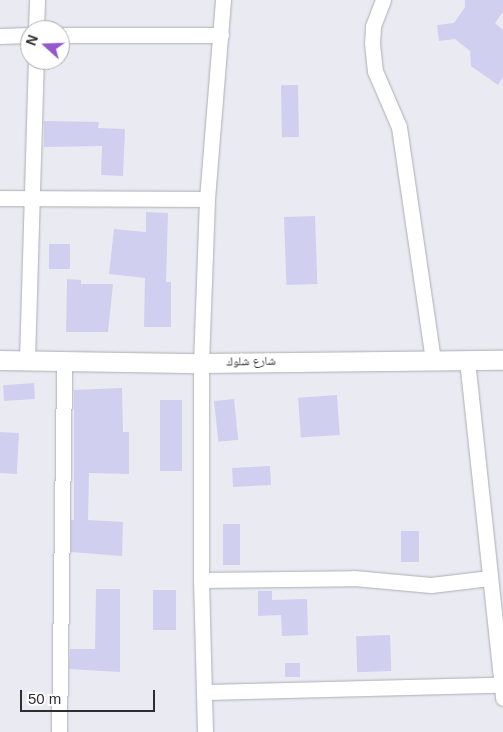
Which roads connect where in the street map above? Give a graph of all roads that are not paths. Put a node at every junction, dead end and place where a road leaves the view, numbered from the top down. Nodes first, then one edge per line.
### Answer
1 (37, 0) edge
2 (222, 0) edge
3 (383, 0) edge
4 (36, 20) edge
5 (20, 35) edge
6 (70, 35) edge
7 (221, 35) junction
8 (0, 36) edge
9 (36, 70) edge
10 (32, 197) junction
11 (0, 198) edge
12 (207, 199) junction
13 (433, 359) junction
14 (0, 360) edge
15 (27, 360) junction
16 (64, 360) junction
17 (466, 360) junction
18 (503, 360) edge
19 (201, 363) junction
20 (490, 578) junction
21 (200, 580) junction
22 (502, 691) edge
23 (204, 692) junction
24 (59, 732) edge
25 (205, 732) edge

1 - 4 street
2 - 7 street
3 - 13 street
5 - 8 street
6 - 7 street
7 - 12 street
9 - 10 street
10 - 11 street
10 - 12 street
10 - 15 street
12 - 19 street
13 - 17 street, شارع شلوك
13 - 19 street, شارع شلوك
14 - 15 street, شارع شلوك
15 - 16 street, شارع شلوك
16 - 19 street, شارع شلوك
16 - 24 street
17 - 18 street, شارع شلوك
17 - 20 street
19 - 21 street
20 - 21 street
20 - 22 street
21 - 23 street
22 - 23 street
23 - 25 street

